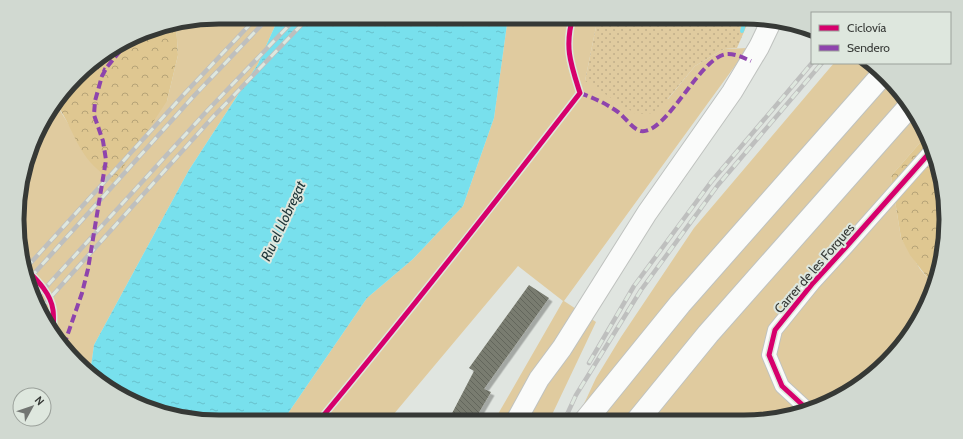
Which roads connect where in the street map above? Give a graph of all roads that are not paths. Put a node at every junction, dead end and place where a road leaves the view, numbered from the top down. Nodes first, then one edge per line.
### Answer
1 (769, 26) edge
2 (776, 27) edge
3 (759, 47) junction
4 (879, 79) edge
5 (906, 111) edge
6 (928, 155) edge
7 (562, 348) junction
8 (803, 406) edge
9 (519, 415) edge
10 (530, 415) edge
11 (590, 415) edge
12 (642, 415) edge

1 - 3 main road
2 - 3 main road
3 - 7 main road
4 - 11 highway
5 - 12 highway
6 - 8 street, Carrer de les Forques
7 - 9 main road
7 - 10 main road

